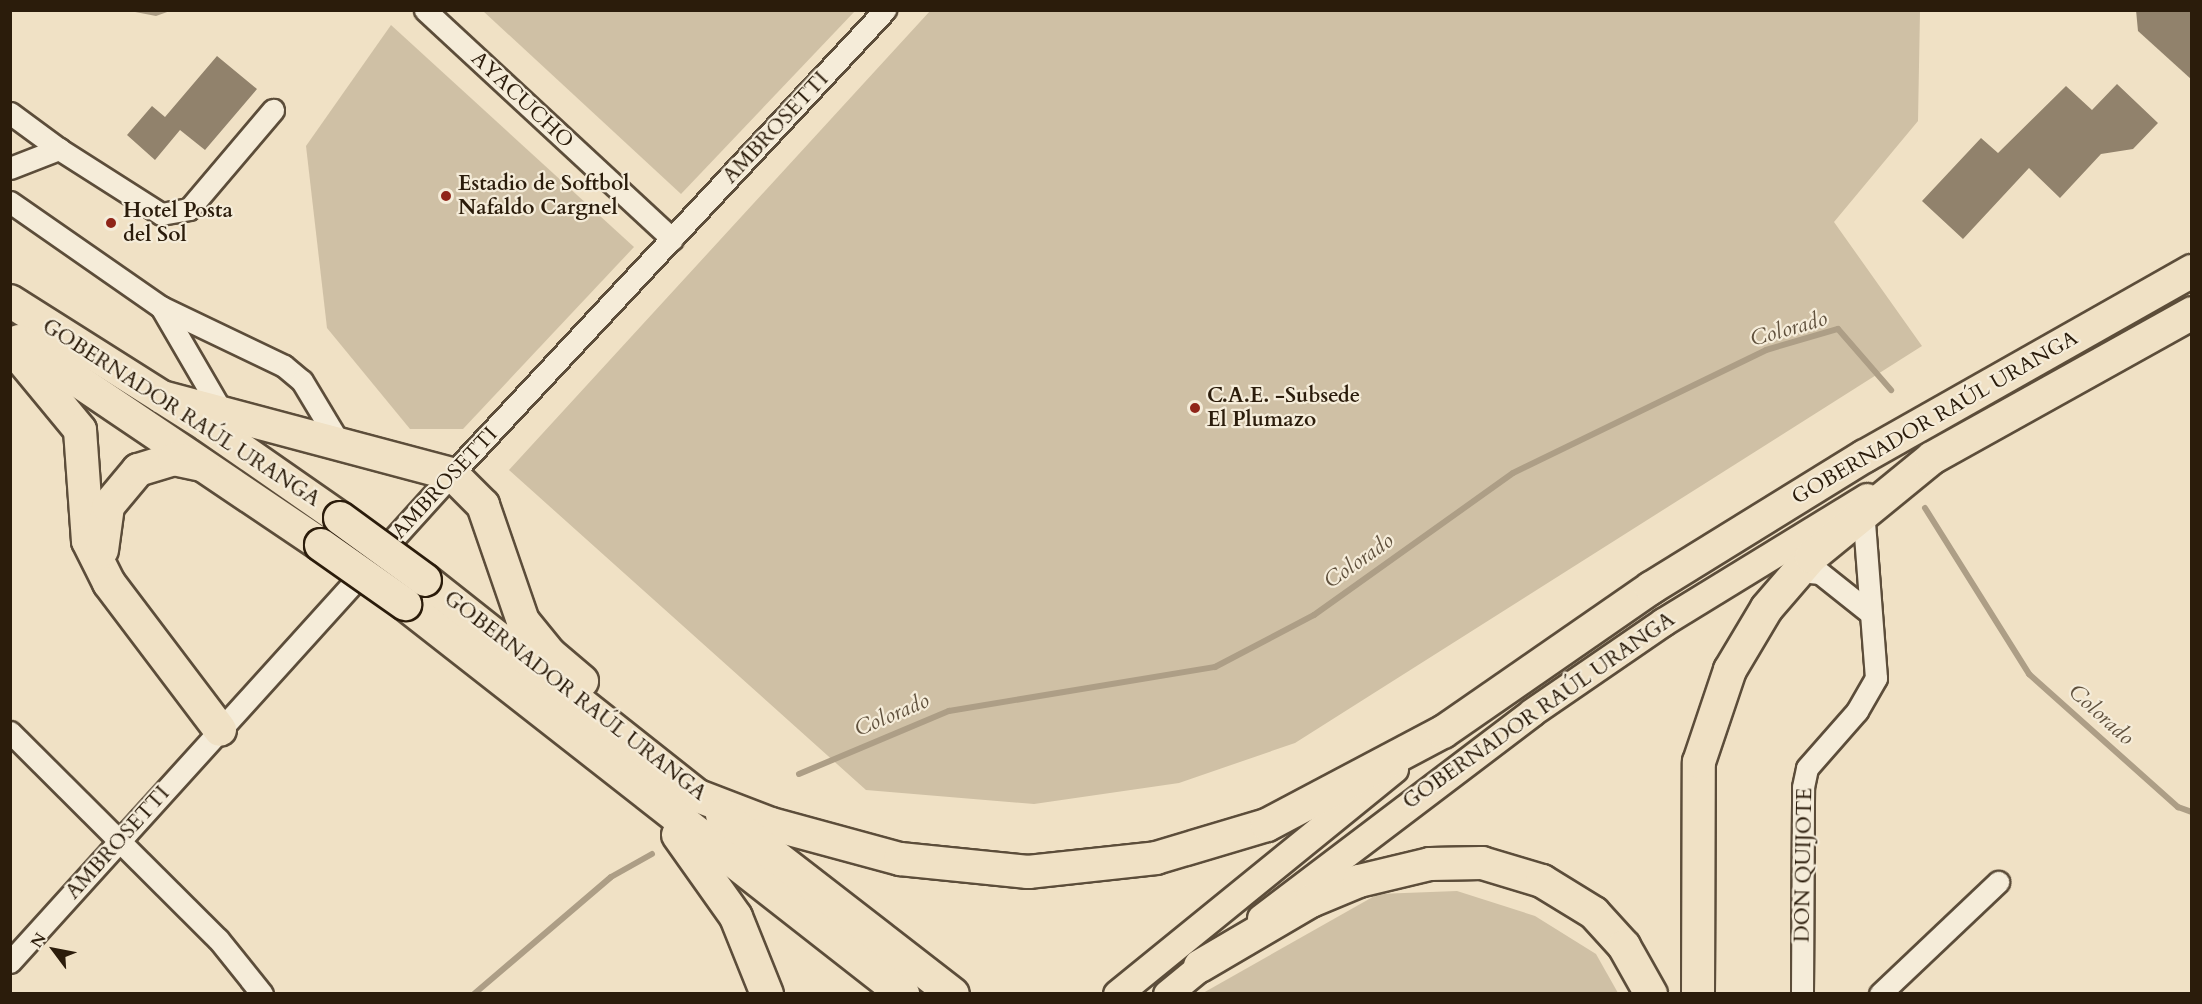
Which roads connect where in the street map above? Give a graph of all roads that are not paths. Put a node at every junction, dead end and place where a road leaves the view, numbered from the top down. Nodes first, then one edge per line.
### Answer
1 (425, 10) edge
2 (885, 10) edge
3 (273, 110) dead end
4 (10, 113) edge
5 (59, 149) junction
6 (10, 168) edge
7 (10, 202) edge
8 (672, 239) junction
9 (2192, 271) edge
10 (10, 301) edge
11 (161, 307) junction
12 (2192, 313) edge
13 (10, 336) edge
14 (10, 345) edge
15 (162, 397) junction
16 (222, 412) junction
17 (338, 441) junction
18 (244, 452) junction
19 (1932, 458) junction
20 (452, 474) junction
21 (234, 483) junction
22 (1863, 510) junction
23 (1800, 571) junction
24 (109, 584) junction
25 (1869, 612) junction
26 (220, 730) junction
27 (10, 732) edge
28 (1443, 732) junction
29 (624, 739) junction
30 (645, 794) junction
31 (698, 796) junction
32 (120, 840) junction
33 (1998, 882) dead end
34 (10, 962) edge
35 (1200, 966) junction
36 (262, 993) edge
37 (767, 993) edge
38 (903, 993) edge
39 (953, 993) edge
40 (1117, 993) edge
41 (1167, 993) edge
42 (1651, 993) edge
43 (1698, 993) edge
44 (1802, 993) edge
45 (1880, 993) edge

1 - 8 street, AYACUCHO
2 - 8 street, AMBROSETTI
3 - 5 street
4 - 5 street
5 - 6 street
7 - 11 street
8 - 20 street, AMBROSETTI
9 - 28 highway, GOBERNADOR RAÚL URANGA
10 - 15 highway, GOBERNADOR RAÚL URANGA
11 - 16 street
11 - 17 street
12 - 19 highway, GOBERNADOR RAÚL URANGA
13 - 21 highway, GOBERNADOR RAÚL URANGA
14 - 24 highway
15 - 16 highway
15 - 18 highway, GOBERNADOR RAÚL URANGA
16 - 17 highway
16 - 18 street
17 - 20 highway
18 - 29 highway, GOBERNADOR RAÚL URANGA, bridge
19 - 22 highway, GOBERNADOR RAÚL URANGA
19 - 35 main road, GOBERNADOR RAÚL URANGA
20 - 26 street, AMBROSETTI
20 - 29 highway
21 - 24 highway
21 - 30 highway, GOBERNADOR RAÚL URANGA, bridge
22 - 23 highway, GOBERNADOR RAÚL URANGA
22 - 25 street, DON QUIJOTE
23 - 25 street
23 - 43 highway, GOBERNADOR RAÚL URANGA
24 - 26 highway
25 - 44 street, DON QUIJOTE
26 - 32 street, AMBROSETTI
27 - 32 street
28 - 31 highway, GOBERNADOR RAÚL URANGA
28 - 40 main road, GOBERNADOR RAÚL URANGA
29 - 31 highway, GOBERNADOR RAÚL URANGA
30 - 37 highway
30 - 38 highway, GOBERNADOR RAÚL URANGA
31 - 39 highway
32 - 34 street, AMBROSETTI
32 - 36 street
33 - 45 street
35 - 41 main road, GOBERNADOR RAÚL URANGA
35 - 42 highway

